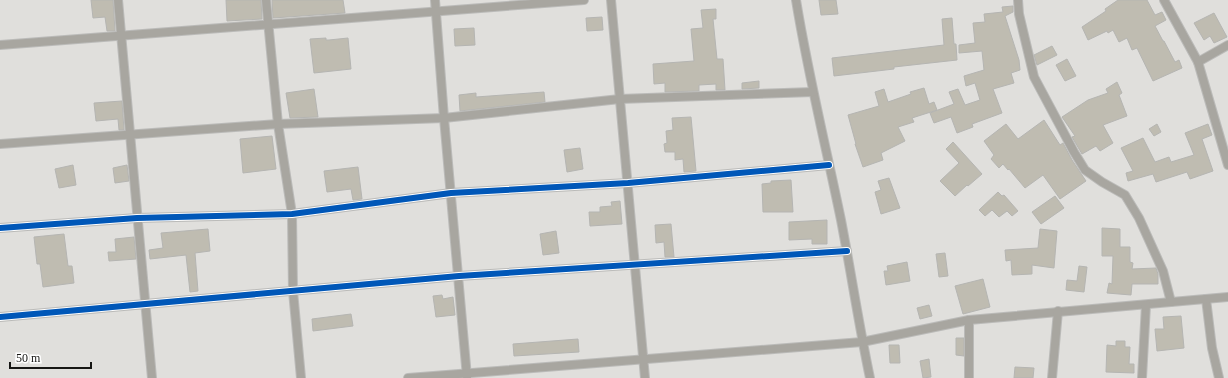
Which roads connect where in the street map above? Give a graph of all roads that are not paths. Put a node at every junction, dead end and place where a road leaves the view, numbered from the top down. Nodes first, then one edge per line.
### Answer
1 (118, 0) edge
2 (266, 0) edge
3 (435, 0) edge
4 (584, 0) edge
5 (611, 0) edge
6 (1018, 0) edge
7 (1164, 0) edge
8 (798, 2) edge
9 (436, 11) junction
10 (269, 24) junction
11 (121, 35) junction
12 (0, 45) edge
13 (1228, 45) edge
14 (1198, 62) junction
15 (813, 92) junction
16 (620, 99) junction
17 (444, 118) junction
18 (278, 124) junction
19 (130, 135) junction
20 (0, 144) edge
21 (829, 165) junction
22 (1228, 165) edge
23 (628, 183) junction
24 (451, 193) junction
25 (292, 214) junction
26 (137, 218) junction
27 (0, 228) edge
28 (847, 251) junction
29 (635, 264) junction
30 (459, 276) junction
31 (293, 291) junction
32 (1228, 297) edge
33 (1206, 298) junction
34 (1171, 302) junction
35 (144, 304) junction
36 (1146, 305) junction
37 (1058, 311) junction
38 (0, 317) edge
39 (969, 320) junction
40 (862, 342) junction
41 (643, 359) junction
42 (467, 376) edge
43 (152, 378) edge
44 (301, 378) edge
45 (408, 378) edge
46 (645, 378) edge
47 (870, 378) edge
48 (969, 378) edge
49 (1052, 378) edge
50 (1142, 378) edge
51 (1219, 378) edge

1 - 11 street
2 - 10 street
3 - 9 street
4 - 9 street
5 - 16 street
6 - 34 street
7 - 14 street
8 - 15 street
9 - 10 street
9 - 17 street
10 - 11 street
10 - 18 street
11 - 12 street
11 - 19 street
13 - 14 street
14 - 22 street
15 - 16 street
15 - 21 street
16 - 17 street
16 - 23 street
17 - 18 street
17 - 24 street
18 - 19 street
18 - 25 street
19 - 20 street
19 - 26 street
21 - 23 street
21 - 28 street
23 - 24 street
23 - 29 street
24 - 25 street
24 - 30 street
25 - 26 street
25 - 31 street
26 - 27 street
26 - 35 street
28 - 29 street
28 - 40 street
29 - 30 street
29 - 41 street
30 - 31 street
30 - 42 street
31 - 35 street
31 - 44 street
32 - 33 street
33 - 34 street
33 - 51 street
34 - 36 street
35 - 38 street
35 - 43 street
36 - 37 street
36 - 50 street
37 - 39 street
37 - 49 street
39 - 40 street
39 - 48 street
40 - 41 street
40 - 47 street
41 - 42 street
41 - 46 street
42 - 45 street

